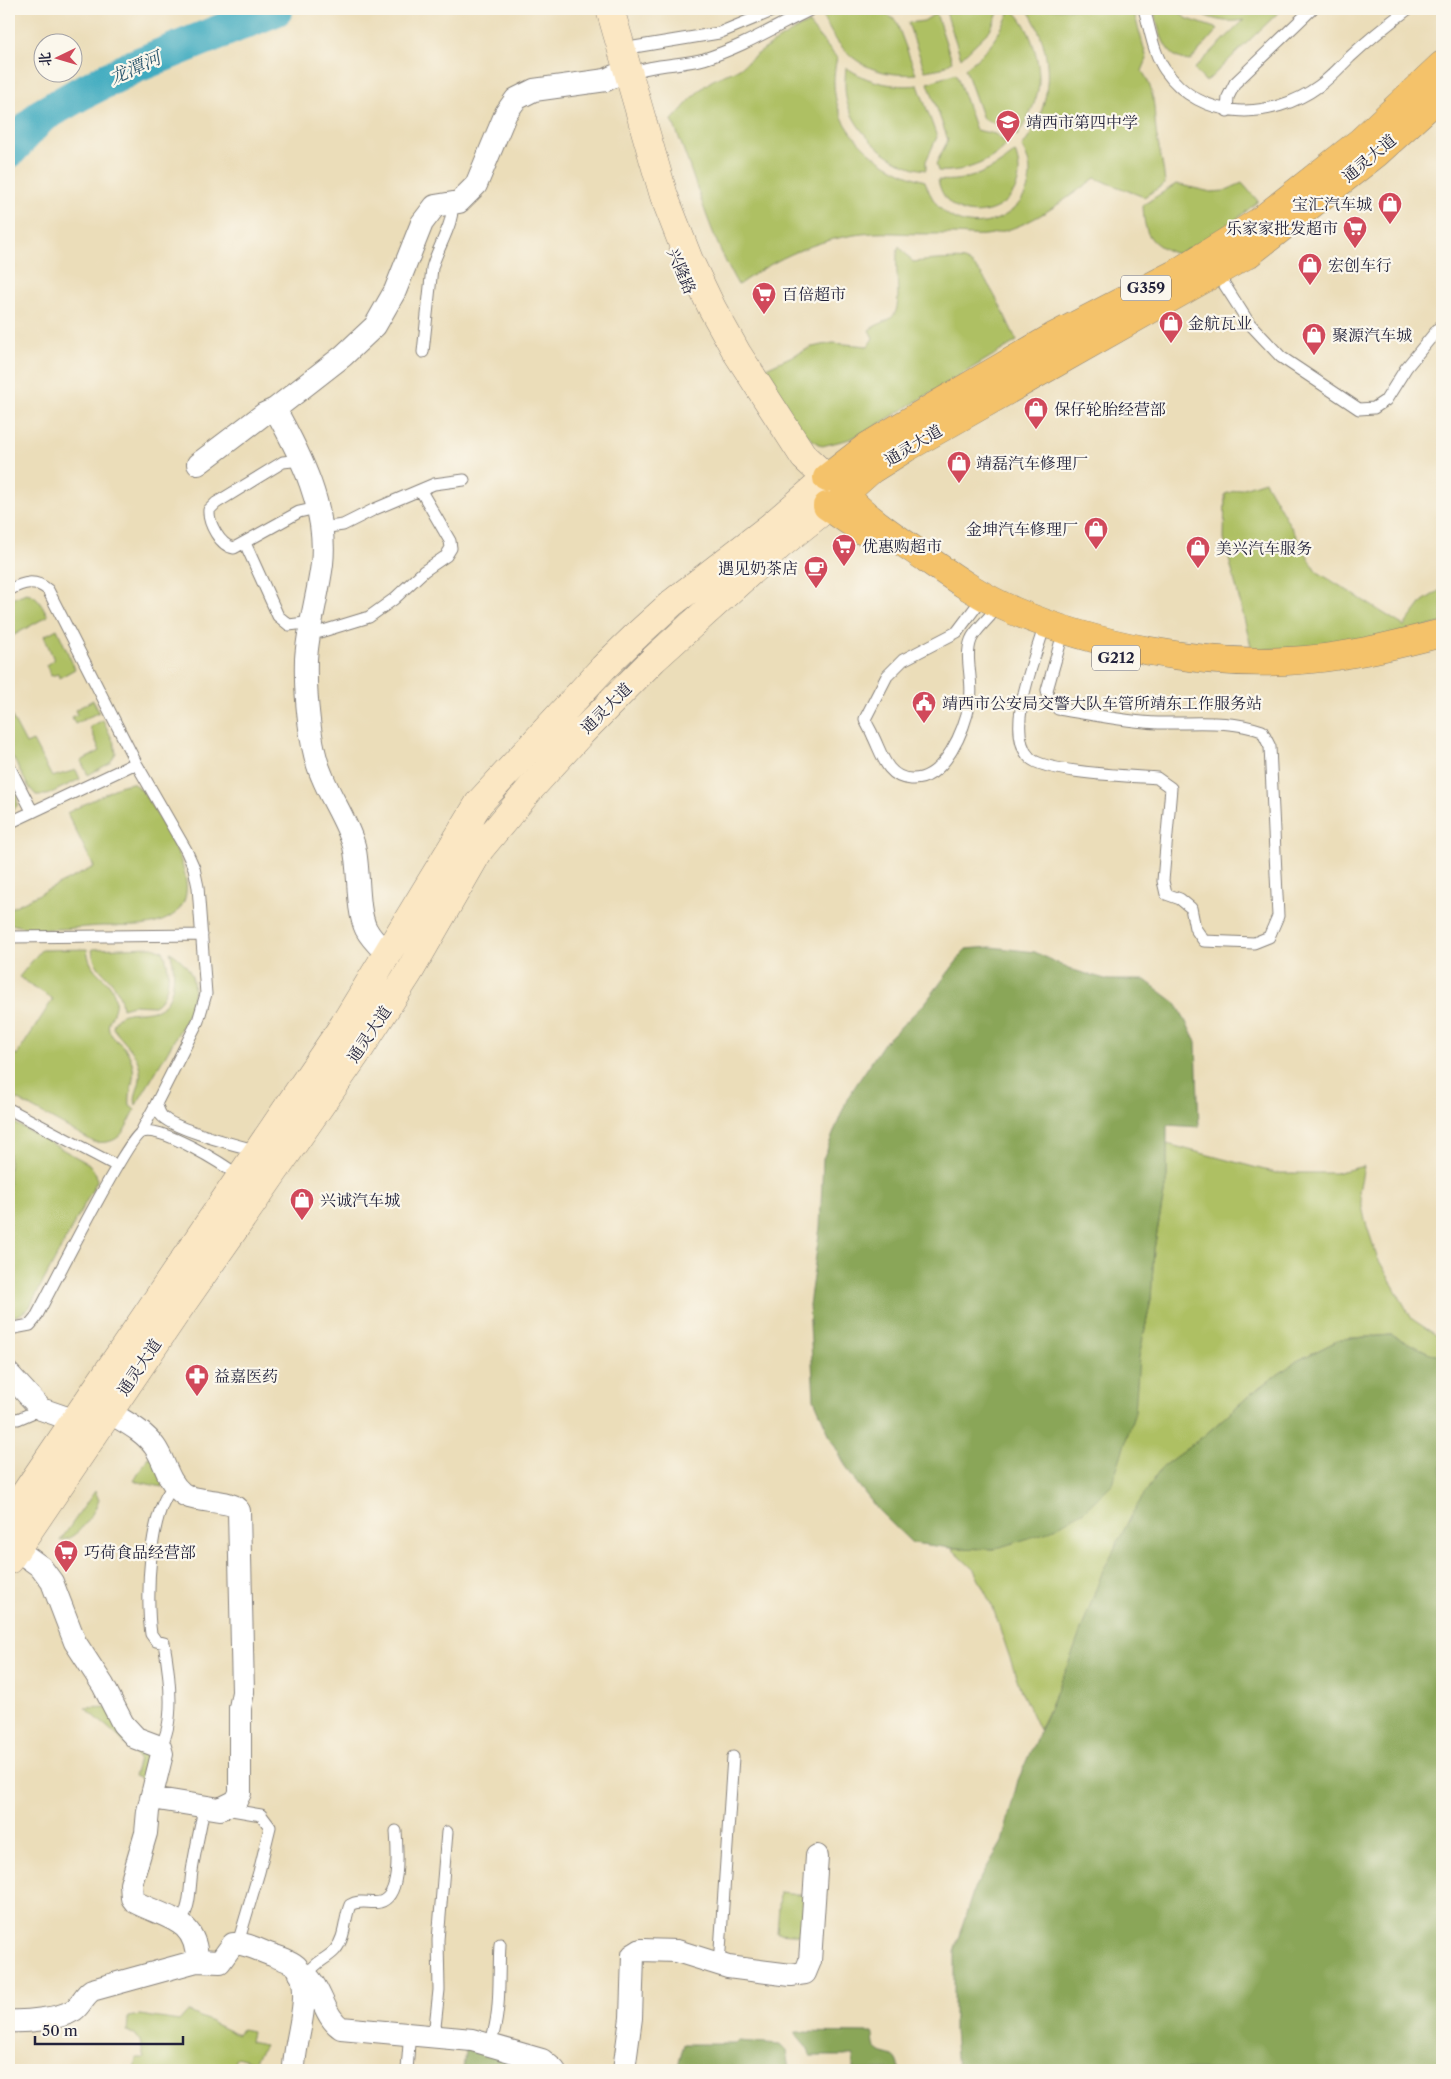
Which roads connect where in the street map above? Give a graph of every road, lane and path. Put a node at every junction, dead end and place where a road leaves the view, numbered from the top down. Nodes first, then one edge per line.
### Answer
1 (593, 9) edge
2 (610, 9) edge
3 (777, 9) edge
4 (812, 9) edge
5 (1144, 9) edge
6 (1312, 9) edge
7 (1408, 9) edge
8 (1442, 65) edge
9 (622, 67) junction
10 (1442, 94) edge
11 (1227, 111) junction
12 (451, 203) junction
13 (1216, 273) junction
14 (1442, 324) edge
15 (423, 352) dead end
16 (275, 409) junction
17 (301, 460) junction
18 (198, 464) dead end
19 (464, 480) dead end
20 (421, 491) junction
21 (828, 492) junction
22 (319, 518) junction
23 (244, 543) junction
24 (9, 590) edge
25 (983, 612) junction
26 (310, 627) junction
27 (1442, 633) edge
28 (1051, 640) junction
29 (1442, 646) edge
30 (136, 763) junction
31 (9, 766) edge
32 (32, 811) junction
33 (9, 823) edge
34 (202, 936) junction
35 (9, 937) edge
36 (388, 955) junction
37 (156, 1104) junction
38 (9, 1109) edge
39 (141, 1132) junction
40 (258, 1151) junction
41 (117, 1166) junction
42 (240, 1177) junction
43 (9, 1329) edge
44 (9, 1374) edge
45 (41, 1409) junction
46 (109, 1412) junction
47 (9, 1418) edge
48 (73, 1420) junction
49 (174, 1485) junction
50 (9, 1517) edge
51 (12, 1554) edge
52 (160, 1747) junction
53 (733, 1757) dead end
54 (152, 1798) junction
55 (212, 1808) junction
56 (396, 1831) dead end
57 (447, 1832) dead end
58 (817, 1856) dead end
59 (180, 1923) junction
60 (238, 1943) junction
61 (500, 1944) dead end
62 (197, 1961) junction
63 (719, 1965) junction
64 (302, 1974) junction
65 (9, 2021) edge
66 (407, 2034) junction
67 (434, 2036) junction
68 (488, 2046) junction
69 (294, 2070) edge
70 (407, 2070) edge
71 (554, 2070) edge
72 (624, 2070) edge

1 - 9 main road, 兴隆路
2 - 9 main road, 兴隆路
3 - 9 lane
4 - 9 lane
5 - 11 lane
6 - 11 lane
7 - 11 lane
8 - 21 highway, 通灵大道 / G359
9 - 12 street
9 - 21 main road, 兴隆路
10 - 13 highway, 通灵大道 / G359
12 - 15 lane
12 - 16 street
13 - 14 lane
13 - 21 highway, 通灵大道 / G359
16 - 17 street
16 - 18 street
17 - 22 street
17 - 23 lane
19 - 20 lane
20 - 22 lane
20 - 26 lane
21 - 25 highway, G212
21 - 27 highway, G212
21 - 36 main road, 通灵大道
21 - 46 main road, 通灵大道
22 - 23 lane
22 - 26 street
23 - 26 lane
24 - 30 lane
25 - 25 lane
25 - 28 highway, G212
26 - 36 street
28 - 28 lane
28 - 29 highway, G212
30 - 32 lane
30 - 34 lane
31 - 32 lane
32 - 33 lane
34 - 35 lane
34 - 37 lane
36 - 40 main road, 通灵大道
37 - 39 lane
37 - 40 lane
38 - 41 lane
39 - 41 lane
39 - 42 lane
40 - 42 main road, 通灵大道
41 - 43 lane
42 - 48 main road, 通灵大道
44 - 45 street
45 - 47 lane
45 - 48 street
46 - 49 street
46 - 51 main road, 通灵大道
48 - 50 main road, 通灵大道
49 - 52 lane
49 - 55 street
51 - 52 street
52 - 54 street
53 - 63 lane
54 - 55 street
54 - 59 street
55 - 59 lane
55 - 60 lane
56 - 64 lane
57 - 67 lane
58 - 63 street
59 - 62 street
60 - 62 street
60 - 64 street
61 - 68 lane
62 - 65 street
63 - 72 street
64 - 66 street
64 - 69 street
66 - 67 street
66 - 70 lane
67 - 68 street
68 - 71 street

